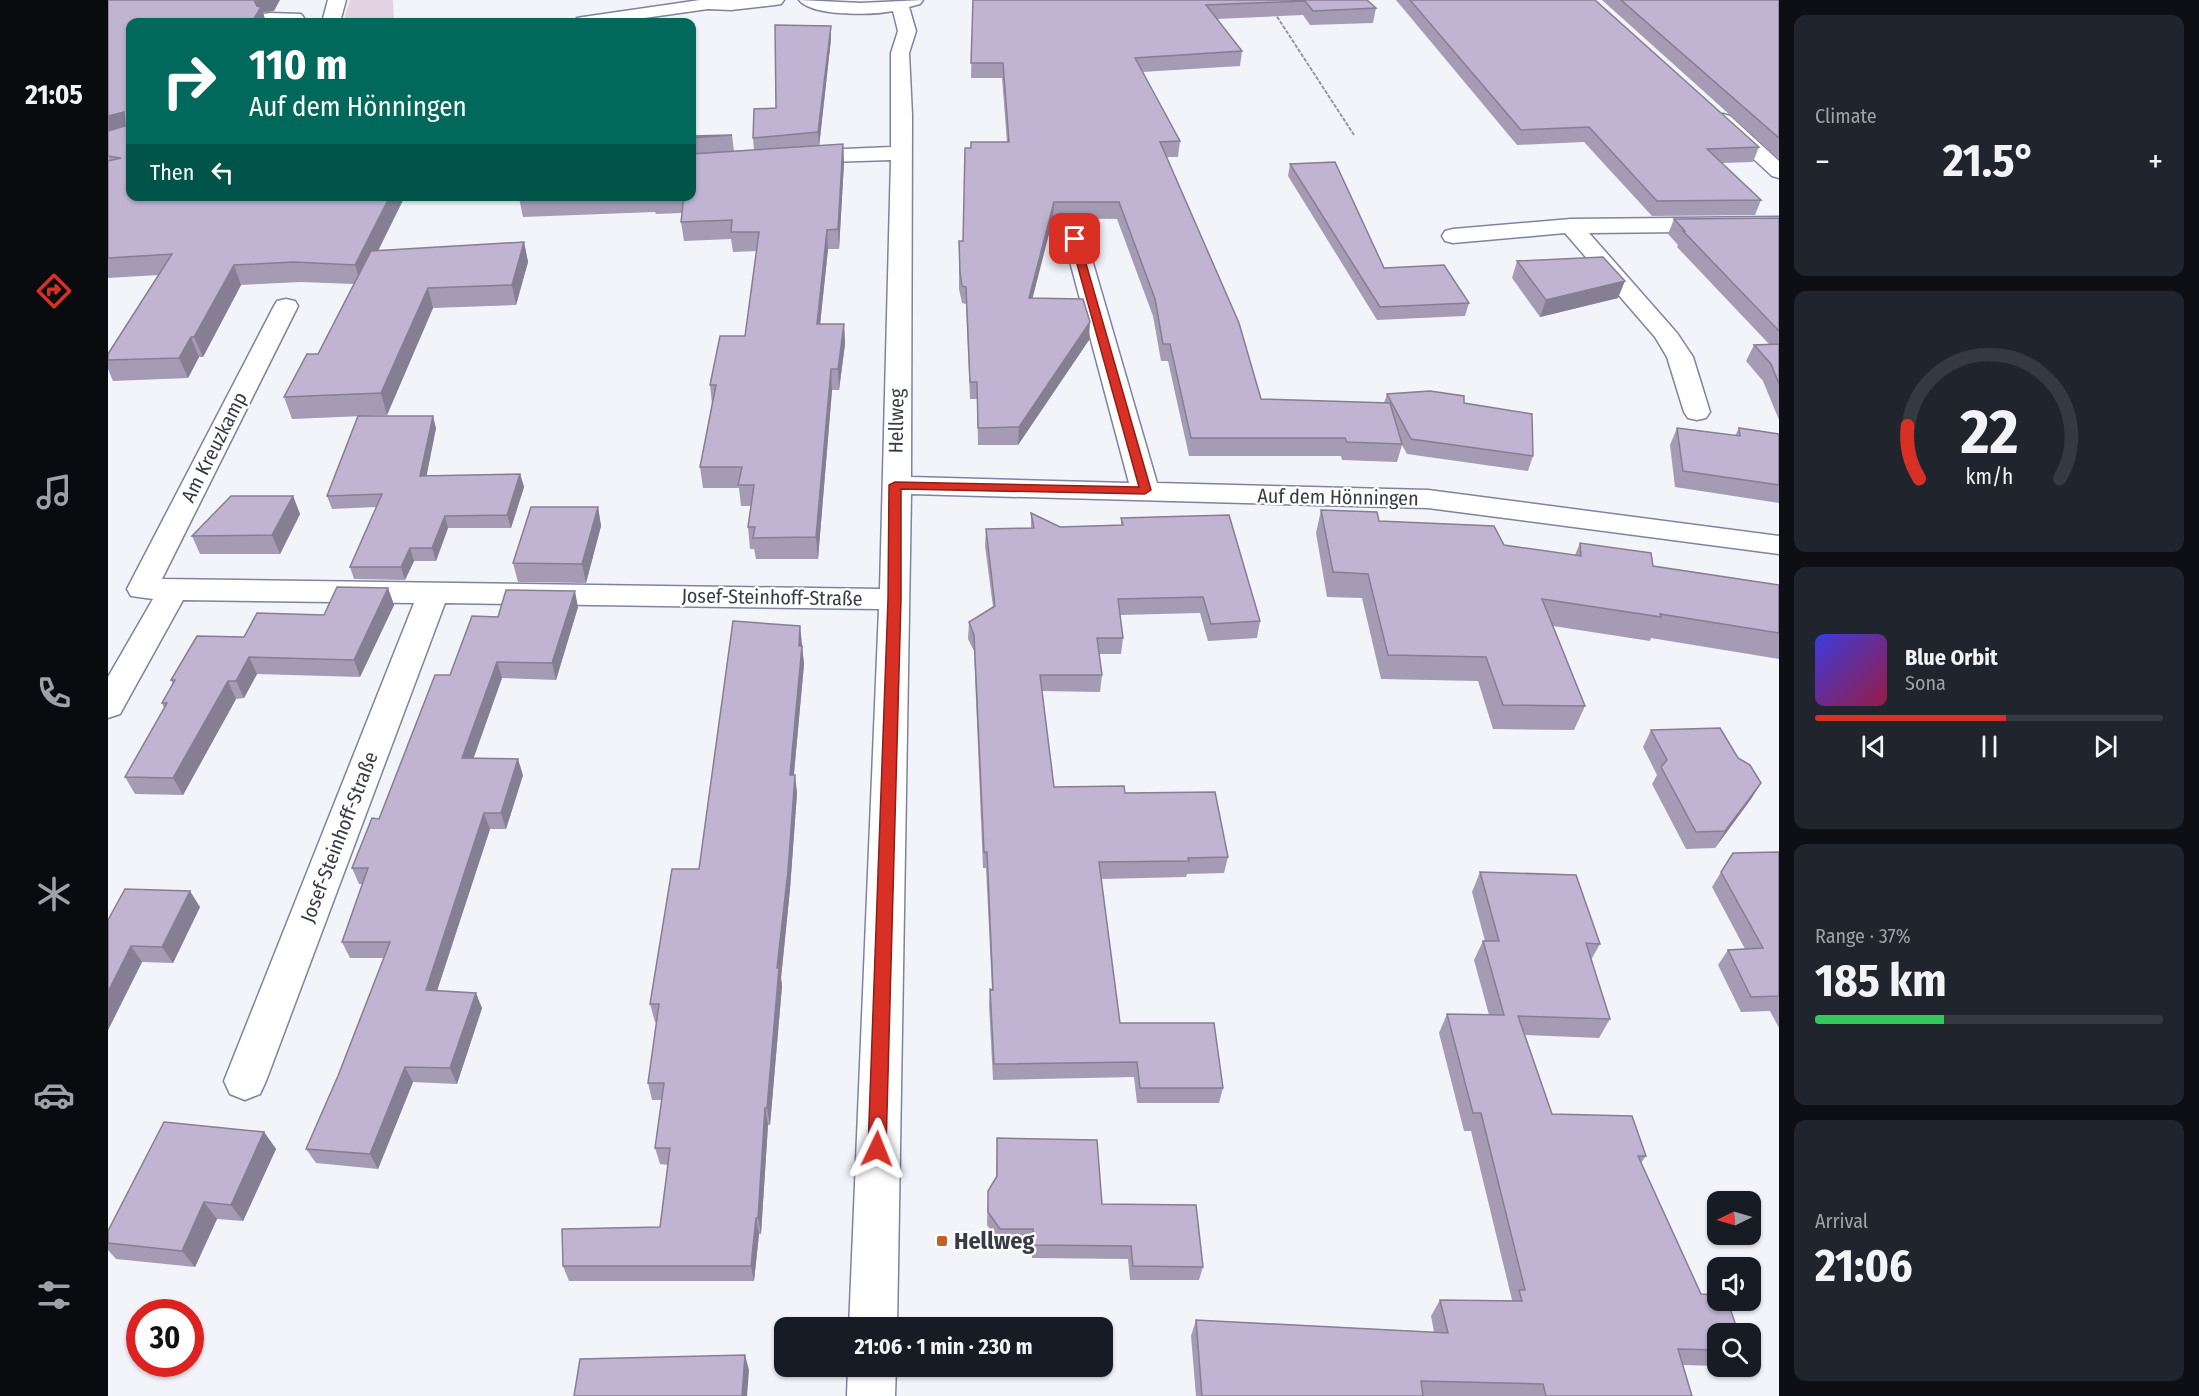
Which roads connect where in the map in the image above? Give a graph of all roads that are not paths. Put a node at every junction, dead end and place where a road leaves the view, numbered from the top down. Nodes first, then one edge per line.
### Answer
1 (337, 0) edge
2 (775, 0) edge
3 (808, 0) edge
4 (713, 2) edge
5 (907, 2) edge
6 (857, 9) junction
7 (270, 18) dead end
8 (294, 18) edge
9 (332, 18) edge
10 (609, 18) edge
11 (876, 21) dead end
12 (1709, 107) edge
13 (901, 153) junction
14 (1770, 153) edge
15 (776, 158) edge
16 (1779, 172) edge
17 (1779, 224) edge
18 (1571, 226) junction
19 (1453, 236) dead end
20 (1075, 239) dead end
21 (286, 306) dead end
22 (1696, 412) dead end
23 (895, 485) junction
24 (1145, 490) junction
25 (1779, 545) edge
26 (141, 589) joint
27 (174, 589) junction
28 (434, 592) junction
29 (895, 599) junction
30 (108, 706) edge
31 (245, 1081) dead end
32 (873, 1317) edge
33 (872, 1377) edge
34 (871, 1396) edge

1 - 9 street
2 - 4 street
3 - 6 street
4 - 10 street
5 - 6 street
5 - 13 street, Hellweg
6 - 11 street
7 - 8 street
12 - 14 street
13 - 15 street
13 - 23 street, Hellweg
14 - 16 street
17 - 18 street
18 - 19 street
18 - 22 street
20 - 24 street
21 - 26 street, Am Kreuzkamp
23 - 24 street, Auf dem Hönningen
23 - 29 street, Hellweg
24 - 25 street, Auf dem Hönningen
26 - 27 street, Josef-Steinhoff-Straße
27 - 28 street, Josef-Steinhoff-Straße
27 - 30 street
28 - 29 street, Josef-Steinhoff-Straße
28 - 31 street, Josef-Steinhoff-Straße
29 - 32 street, Hellweg
33 - 34 street

